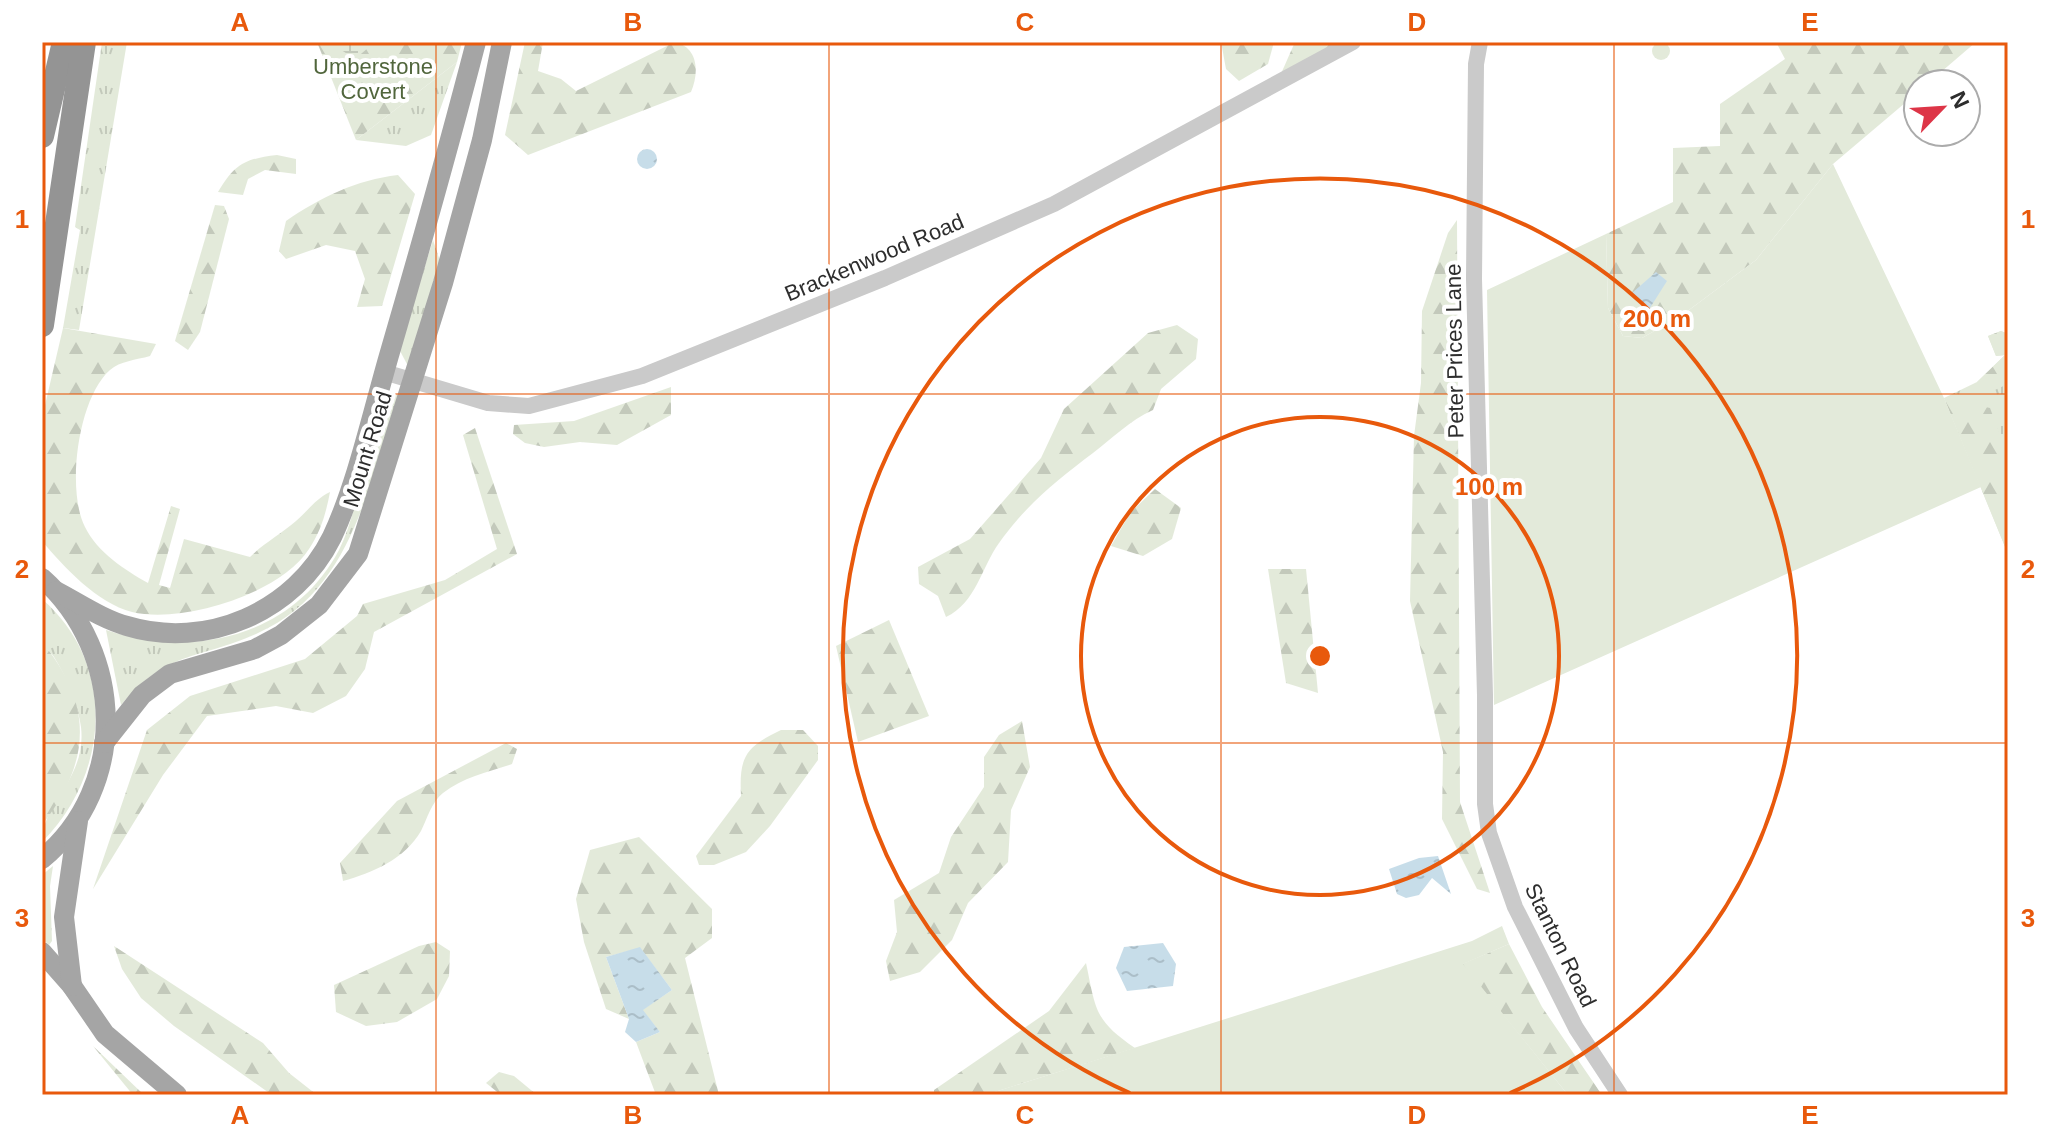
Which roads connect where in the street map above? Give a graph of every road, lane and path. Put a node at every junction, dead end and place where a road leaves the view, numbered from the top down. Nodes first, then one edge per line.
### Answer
1 (64, 42) edge
2 (84, 42) edge
3 (476, 42) edge
4 (502, 42) edge
5 (1353, 42) edge
6 (1480, 42) edge
7 (42, 136) edge
8 (42, 325) edge
9 (384, 372) junction
10 (413, 383) junction
11 (49, 585) edge
12 (104, 743) junction
13 (1485, 804) joint
14 (78, 821) junction
15 (42, 859) edge
16 (42, 952) edge
17 (72, 986) junction
18 (177, 1095) edge
19 (1620, 1095) edge

1 - 7 highway
2 - 8 highway
3 - 9 main road, Mount Road
4 - 10 main road, Mount Road
5 - 10 street, Brackenwood Road
6 - 13 street, Peter Prices Lane
9 - 10 street, Brackenwood Road
9 - 11 main road, Mount Road
10 - 12 main road, Mount Road
11 - 12 main road
12 - 14 main road
13 - 19 street, Stanton Road
14 - 15 main road
14 - 17 main road
16 - 17 main road
17 - 18 main road

